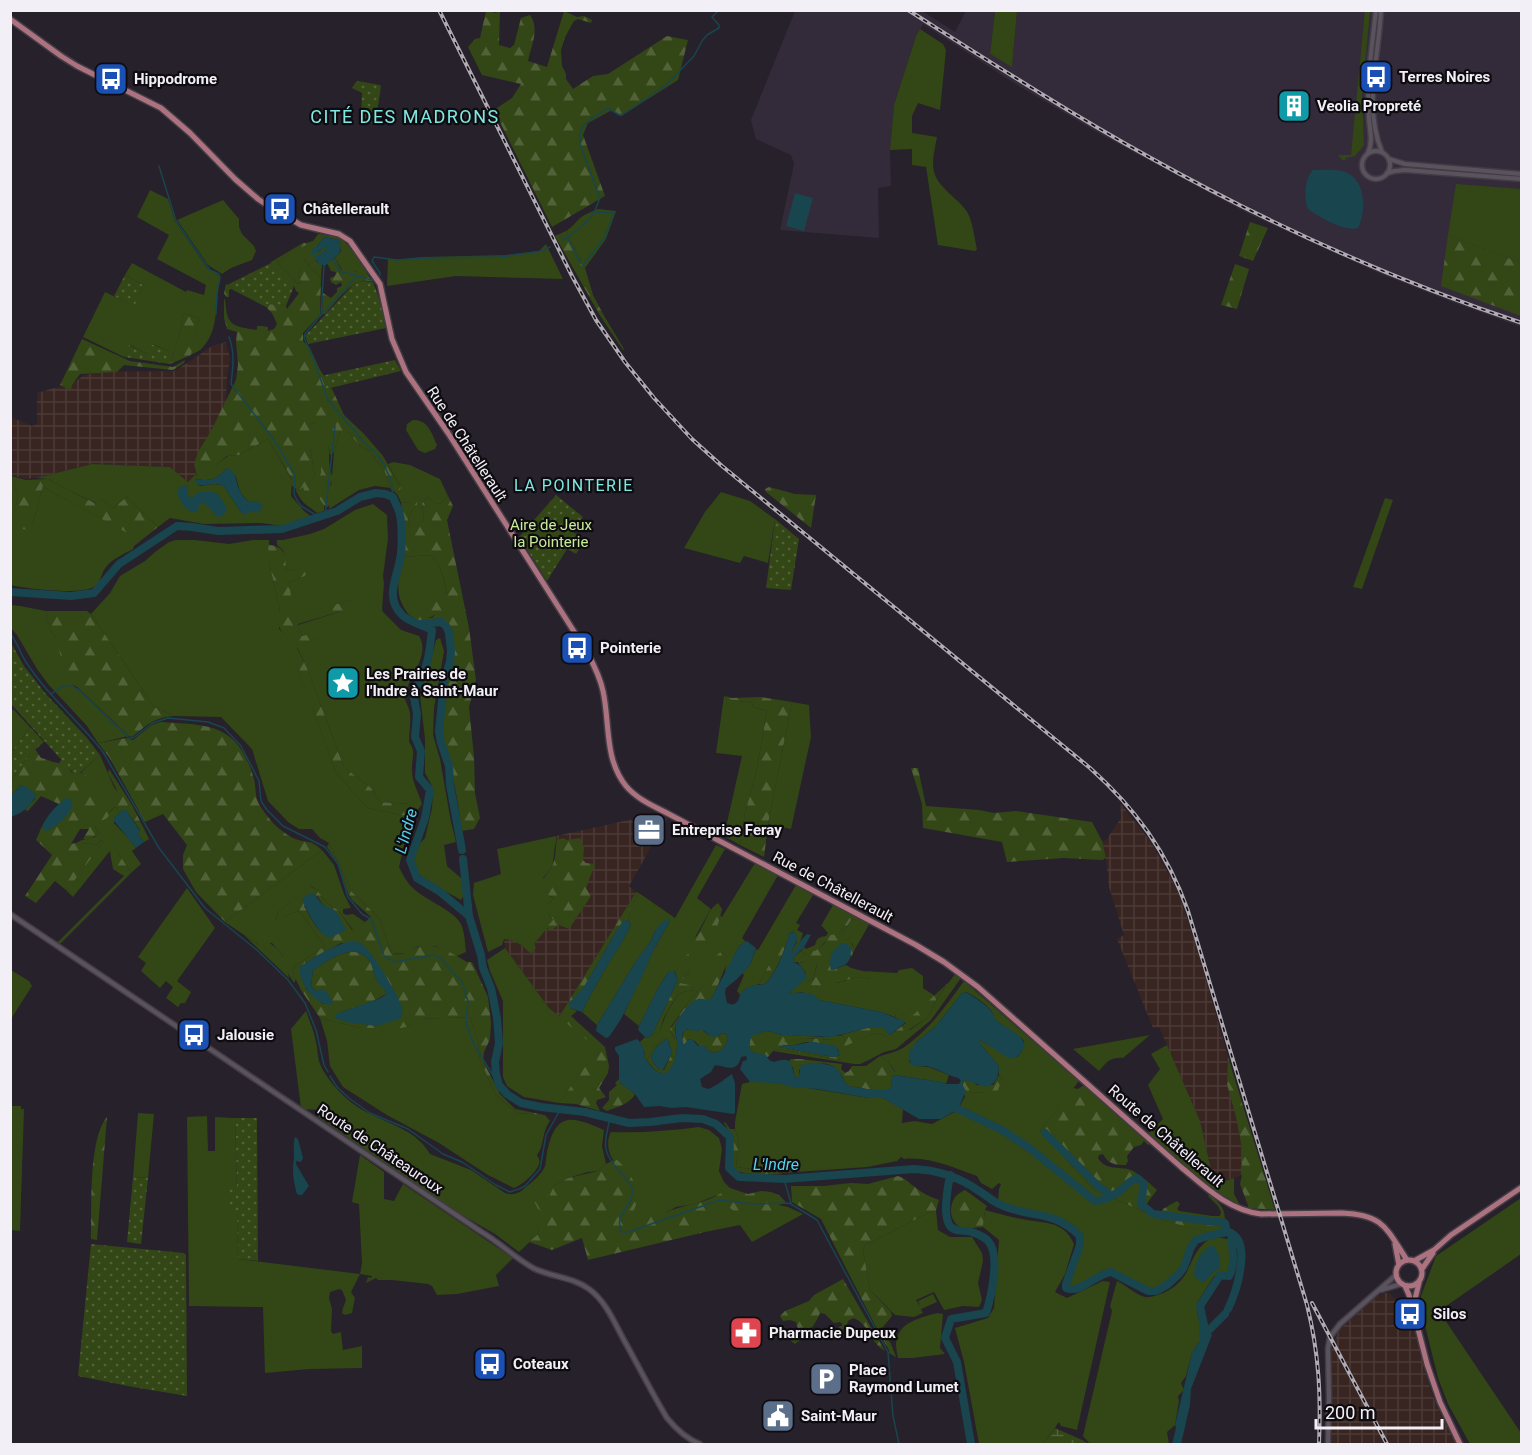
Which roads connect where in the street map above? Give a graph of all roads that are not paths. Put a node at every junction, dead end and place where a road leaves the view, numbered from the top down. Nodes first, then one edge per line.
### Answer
1 (1376, 10) edge
2 (1381, 10) edge
3 (10, 19) edge
4 (1382, 152) junction
5 (1368, 153) junction
6 (1389, 159) junction
7 (1387, 173) junction
8 (1521, 174) edge
9 (1521, 179) edge
10 (10, 914) edge
11 (954, 969) joint
12 (1521, 1187) edge
13 (1395, 1239) junction
14 (1434, 1250) junction
15 (1410, 1260) junction
16 (1399, 1265) junction
17 (1422, 1269) junction
18 (1396, 1275) junction
19 (1419, 1283) junction
20 (1403, 1285) junction
21 (1378, 1291) junction
22 (1416, 1317) junction
23 (700, 1444) edge
24 (1328, 1444) edge
25 (1460, 1444) edge

1 - 5 street
2 - 4 street
3 - 11 main road, Rue de Châtellerault
4 - 5 street
4 - 6 street
5 - 7 street
6 - 7 street
6 - 8 street
7 - 9 street
10 - 23 street, Route de Châteauroux
11 - 13 main road, Route de Châtellerault
12 - 14 main road
13 - 15 main road, Route de Châtellerault
13 - 16 main road
14 - 15 main road
14 - 17 main road
15 - 16 main road
15 - 17 main road
16 - 18 main road
17 - 19 main road
18 - 20 main road
18 - 21 street
19 - 20 main road
19 - 22 main road
20 - 21 street
20 - 22 main road
21 - 24 street
22 - 25 main road

